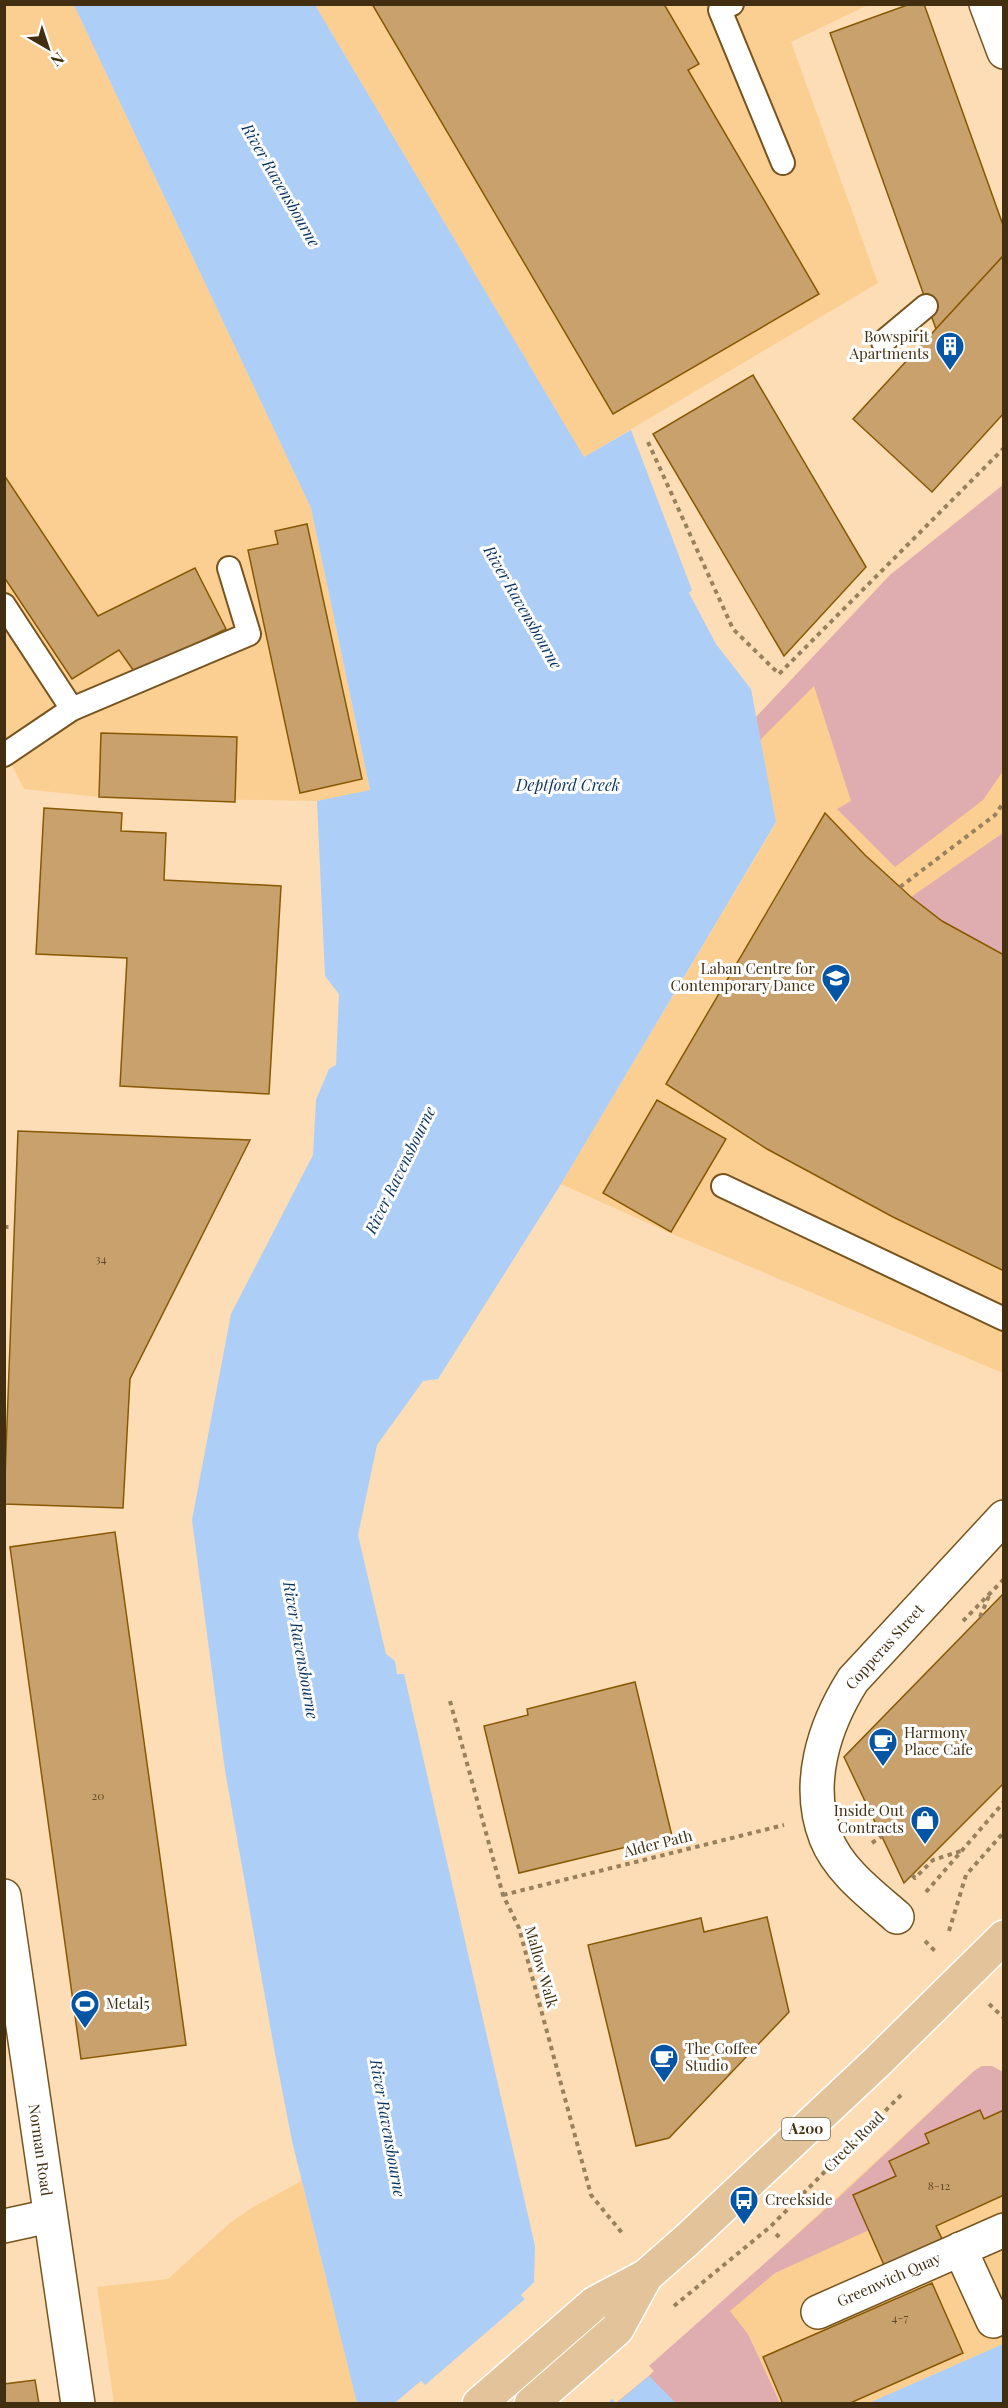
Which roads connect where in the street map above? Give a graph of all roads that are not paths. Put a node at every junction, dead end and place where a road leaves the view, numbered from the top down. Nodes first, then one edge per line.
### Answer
1 (732, 4) edge
2 (986, 4) edge
3 (1004, 52) edge
4 (783, 164) dead end
5 (926, 306) dead end
6 (883, 342) dead end
7 (229, 568) dead end
8 (4, 605) edge
9 (72, 709) junction
10 (4, 755) edge
11 (723, 1186) dead end
12 (1004, 1319) edge
13 (1004, 1517) edge
14 (4, 1896) edge
15 (909, 1907) road end
16 (1004, 1937) edge
17 (50, 2216) junction
18 (4, 2226) edge
19 (1004, 2230) edge
20 (960, 2249) junction
21 (645, 2276) junction
22 (818, 2312) dead end
23 (1004, 2316) edge
24 (78, 2403) edge
25 (479, 2403) edge
26 (531, 2403) edge

1 - 4 lane
2 - 3 street
5 - 6 lane
7 - 9 lane
8 - 9 lane
9 - 10 lane
11 - 12 lane
13 - 15 street, Copperas Street
14 - 17 street, Norman Road
16 - 21 main road, A200
17 - 18 street
17 - 24 street, Norman Road
19 - 20 street, Greenwich Quay
20 - 22 street, Greenwich Quay
20 - 23 street, Greenwich Quay
21 - 25 main road, A200
21 - 26 main road, A200

